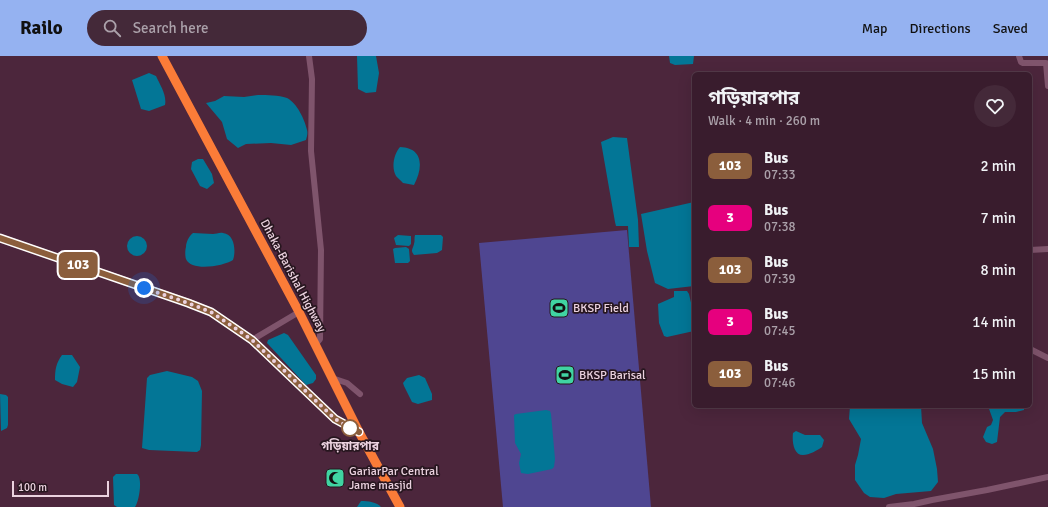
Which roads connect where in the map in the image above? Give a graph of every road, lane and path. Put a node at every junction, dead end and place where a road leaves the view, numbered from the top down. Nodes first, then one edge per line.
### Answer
1 (162, 56) edge
2 (309, 56) edge
3 (1019, 56) edge
4 (1048, 86) edge
5 (0, 238) edge
6 (1048, 249) edge
7 (1032, 250) edge
8 (299, 312) junction
9 (252, 340) junction
10 (316, 345) junction
11 (1032, 350) edge
12 (1048, 358) edge
13 (332, 378) junction
14 (360, 394) dead end
15 (359, 432) junction
16 (1048, 476) edge
17 (400, 507) edge
18 (889, 507) edge

1 - 8 highway, Dhaka-Barishal Highway
2 - 10 street
3 - 4 street
5 - 9 main road
6 - 7 street
8 - 9 street
8 - 10 highway, Dhaka-Barishal Highway
9 - 15 main road
10 - 13 highway, Dhaka-Barishal Highway
11 - 12 street
13 - 14 street
13 - 15 highway, Dhaka-Barishal Highway
15 - 17 highway, Dhaka-Barishal Highway
16 - 18 street

